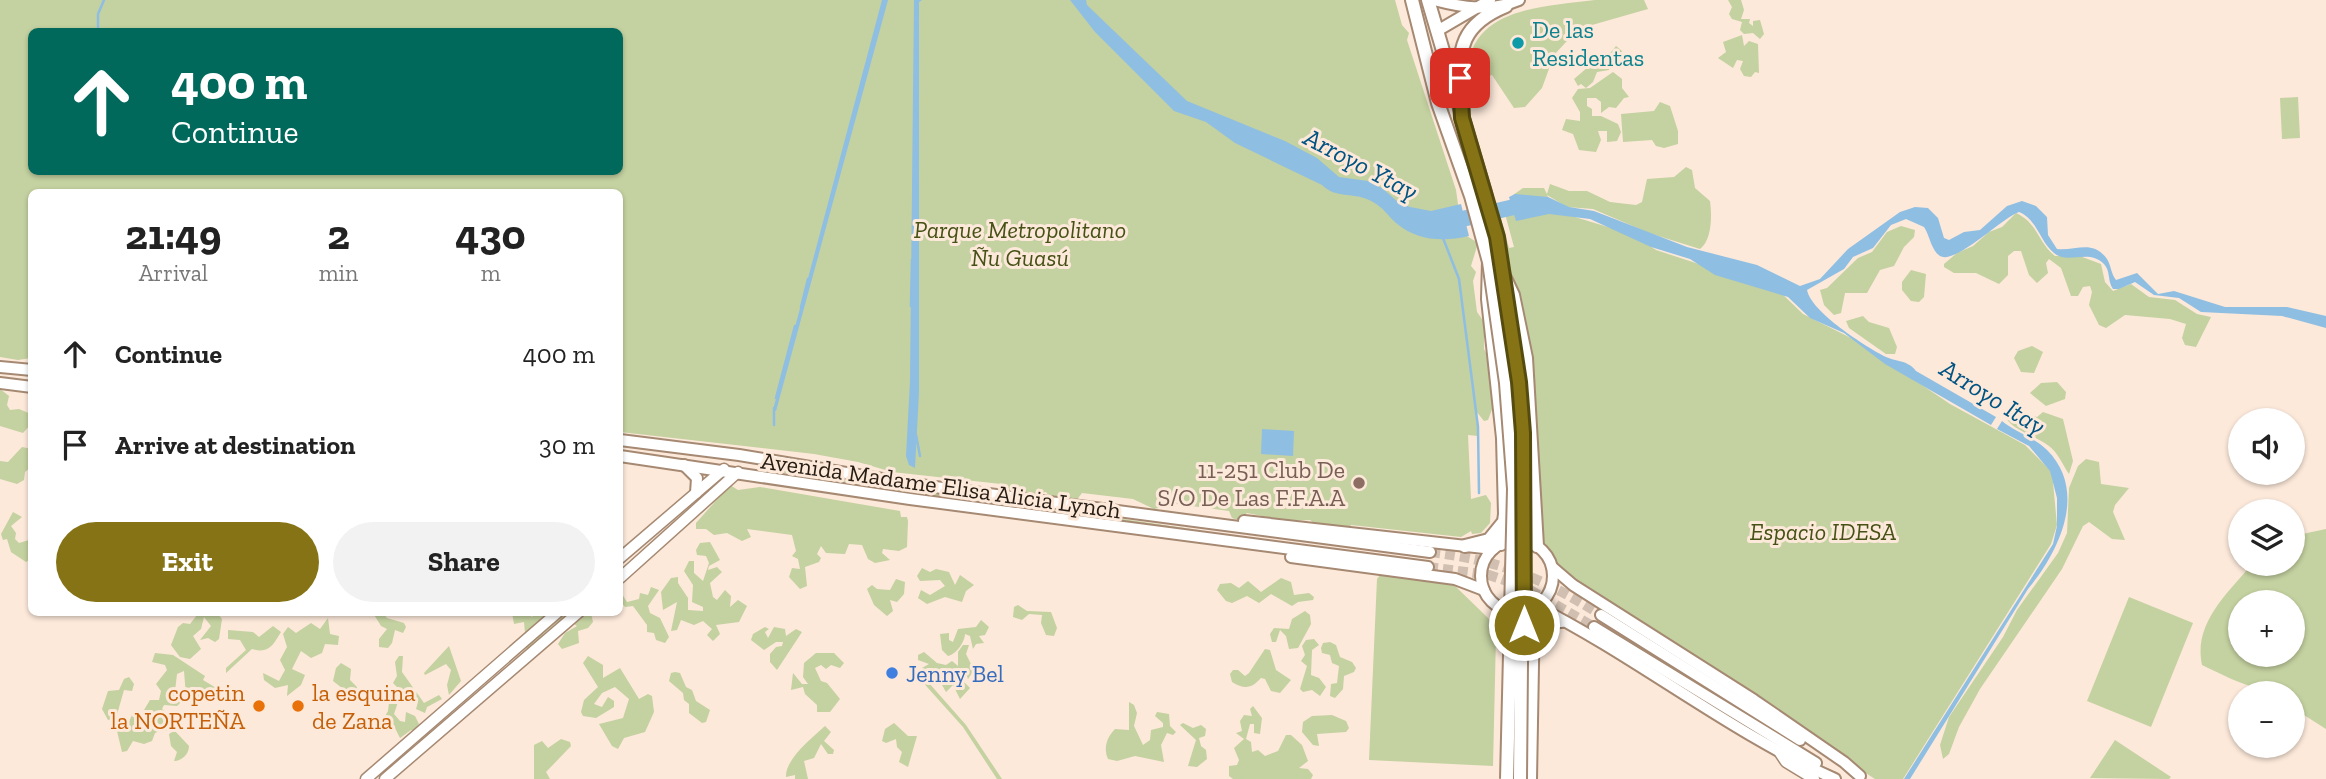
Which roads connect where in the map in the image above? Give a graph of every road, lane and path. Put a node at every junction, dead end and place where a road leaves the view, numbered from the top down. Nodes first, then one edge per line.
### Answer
1 (1412, 0) edge
2 (1428, 0) edge
3 (1434, 0) edge
4 (1490, 0) edge
5 (1519, 0) edge
6 (1506, 6) junction
7 (1472, 8) junction
8 (1437, 32) junction
9 (1462, 118) junction
10 (1446, 123) junction
11 (1489, 262) junction
12 (1503, 274) junction
13 (0, 367) edge
14 (28, 370) edge
15 (0, 383) edge
16 (28, 386) edge
17 (623, 440) edge
18 (623, 456) edge
19 (681, 464) junction
20 (809, 467) junction
21 (724, 469) junction
22 (738, 472) junction
23 (696, 493) junction
24 (1505, 514) junction
25 (1218, 525) junction
26 (1217, 541) junction
27 (1465, 546) junction
28 (1497, 546) junction
29 (1538, 546) junction
30 (1430, 552) tunnel mouth
31 (623, 555) edge
32 (1428, 567) tunnel mouth
33 (1552, 567) junction
34 (623, 575) edge
35 (1484, 590) junction
36 (1495, 604) junction
37 (1535, 607) junction
38 (1601, 615) tunnel mouth
39 (553, 616) edge
40 (574, 616) edge
41 (1566, 622) junction
42 (1594, 627) tunnel mouth
43 (1534, 645) junction
44 (1780, 753) junction
45 (1862, 778) edge
46 (366, 779) edge
47 (385, 779) edge
48 (1502, 779) edge
49 (1507, 779) edge
50 (1520, 779) edge
51 (1531, 779) edge
52 (1814, 779) edge
53 (1835, 779) edge
54 (1842, 779) edge

1 - 10 highway
2 - 8 highway
3 - 7 main road
4 - 7 main road
5 - 6 main road
6 - 7 main road
6 - 9 highway
7 - 8 main road
8 - 9 highway
8 - 10 highway
9 - 12 highway
10 - 11 highway
11 - 24 highway
11 - 49 highway, bridge
12 - 29 highway
12 - 50 highway, bridge
13 - 14 main road
15 - 16 main road
17 - 20 main road, Avenida Madame Elisa Alicia Lynch
18 - 19 main road, Avenida Madame Elisa Alicia Lynch
19 - 21 main road, Avenida Madame Elisa Alicia Lynch
19 - 23 main road
20 - 21 main road
20 - 25 main road, Avenida Madame Elisa Alicia Lynch
21 - 22 main road, Avenida Madame Elisa Alicia Lynch
21 - 23 main road
22 - 26 main road, Avenida Madame Elisa Alicia Lynch
22 - 34 main road
23 - 31 main road
24 - 27 highway
24 - 28 highway
25 - 27 main road
25 - 30 main road, Avenida Madame Elisa Alicia Lynch
26 - 32 main road, Avenida Madame Elisa Alicia Lynch
26 - 35 main road
27 - 28 main road
28 - 29 main road
28 - 35 main road
29 - 33 main road
33 - 37 main road
33 - 45 main road
35 - 36 main road
36 - 37 main road
36 - 48 main road
37 - 41 main road
37 - 43 main road
38 - 45 main road
39 - 46 main road
40 - 47 main road
41 - 43 main road
41 - 44 main road
42 - 54 main road
43 - 51 main road
44 - 52 main road
44 - 53 main road

